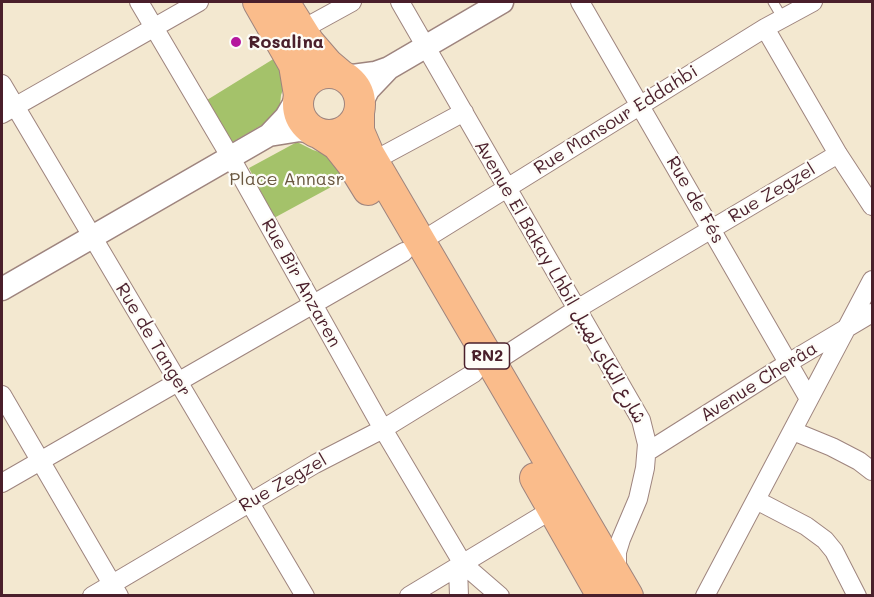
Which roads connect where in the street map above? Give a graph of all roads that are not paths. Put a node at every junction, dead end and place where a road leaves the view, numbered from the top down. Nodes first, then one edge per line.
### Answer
1 (139, 2) edge
2 (199, 2) edge
3 (258, 2) edge
4 (284, 2) edge
5 (352, 2) edge
6 (399, 2) edge
7 (502, 2) edge
8 (580, 2) edge
9 (773, 2) edge
10 (813, 2) edge
11 (783, 19) junction
12 (154, 26) junction
13 (765, 28) junction
14 (301, 30) junction
15 (425, 46) junction
16 (389, 68) junction
17 (343, 76) junction
18 (2, 84) edge
19 (299, 95) junction
20 (640, 106) junction
21 (360, 109) junction
22 (8, 110) edge
23 (464, 112) junction
24 (318, 133) junction
25 (269, 135) junction
26 (838, 154) junction
27 (231, 158) junction
28 (373, 161) junction
29 (507, 188) junction
30 (873, 206) edge
31 (711, 229) junction
32 (92, 237) junction
33 (412, 247) junction
34 (872, 284) edge
35 (2, 289) edge
36 (312, 304) junction
37 (577, 309) junction
38 (873, 313) edge
39 (847, 327) junction
40 (788, 363) junction
41 (483, 369) junction
42 (178, 381) junction
43 (2, 395) edge
44 (809, 399) junction
45 (382, 429) junction
46 (793, 431) junction
47 (647, 453) junction
48 (39, 460) junction
49 (873, 471) edge
50 (2, 483) edge
51 (756, 500) junction
52 (250, 502) junction
53 (553, 509) junction
54 (460, 566) junction
55 (616, 589) edge
56 (116, 590) edge
57 (412, 595) edge
58 (92, 596) edge
59 (305, 596) edge
60 (459, 596) edge
61 (500, 596) edge
62 (705, 596) edge
63 (857, 596) edge

1 - 12 street, Rue Bir Anzaren
2 - 12 street
3 - 19 highway, RN2
4 - 14 highway, RN2
5 - 14 street
6 - 15 street, Avenue El Bakay Lhbil شارع البكاي لهبيل
7 - 15 street
8 - 20 street, Rue de Fés
9 - 11 lane
10 - 11 street, Rue Mansour Eddahbi
11 - 13 street, Rue Mansour Eddahbi
12 - 22 street
12 - 27 street, Rue Bir Anzaren
13 - 20 street, Rue Mansour Eddahbi
13 - 26 street
14 - 17 highway, RN2
15 - 16 street
15 - 23 street, Avenue El Bakay Lhbil شارع البكاي لهبيل
16 - 17 street
16 - 21 street
17 - 19 highway
17 - 21 highway, RN2
18 - 22 street, Rue de Tanger
19 - 24 highway, RN2
19 - 25 street
20 - 29 street, Rue Mansour Eddahbi
20 - 31 street, Rue de Fés
21 - 24 highway
21 - 28 highway, RN2
22 - 32 street, Rue de Tanger
23 - 28 street
23 - 29 street, Avenue El Bakay Lhbil شارع البكاي لهبيل
24 - 25 street
24 - 33 highway, RN2
25 - 27 street
26 - 30 street
26 - 31 street, Rue Zegzel
27 - 32 street
27 - 36 street, Rue Bir Anzaren
28 - 33 highway, RN2
29 - 33 street, Rue Mansour Eddahbi
29 - 37 street, Avenue El Bakay Lhbil شارع البكاي لهبيل
31 - 37 street, Rue Zegzel
31 - 40 street, Rue de Fés
32 - 35 street
32 - 42 street, Rue de Tanger
33 - 36 street, Rue Mansour Eddahbi
33 - 41 highway, RN2
34 - 39 street
36 - 42 street, Rue Mansour Eddahbi
36 - 45 street, Rue Bir Anzaren
37 - 41 street, Rue Zegzel
37 - 47 street, Avenue El Bakay Lhbil شارع البكاي لهبيل
38 - 39 street, Avenue Cherâa
39 - 40 street, Avenue Cherâa
39 - 44 street
40 - 44 street, Rue de Fés
40 - 47 street, Avenue Cherâa
41 - 45 street, Rue Zegzel
41 - 53 highway, RN2
41 - 55 highway, RN2
42 - 48 street, Rue Mansour Eddahbi
42 - 52 street, Rue de Tanger
43 - 48 street
44 - 46 street
45 - 52 street, Rue Zegzel
45 - 54 street, Rue Bir Anzaren
46 - 49 street
46 - 51 street
47 - 55 street, Avenue El Bakay Lhbil شارع البكاي لهبيل
48 - 50 street, Rue Mansour Eddahbi
48 - 56 street
51 - 62 street
51 - 63 street
52 - 56 street, Rue Zegzel
52 - 59 street, Rue de Tanger
53 - 54 street
53 - 55 highway, RN2
54 - 57 street
54 - 60 street
54 - 61 street
56 - 58 street, Rue Zegzel

